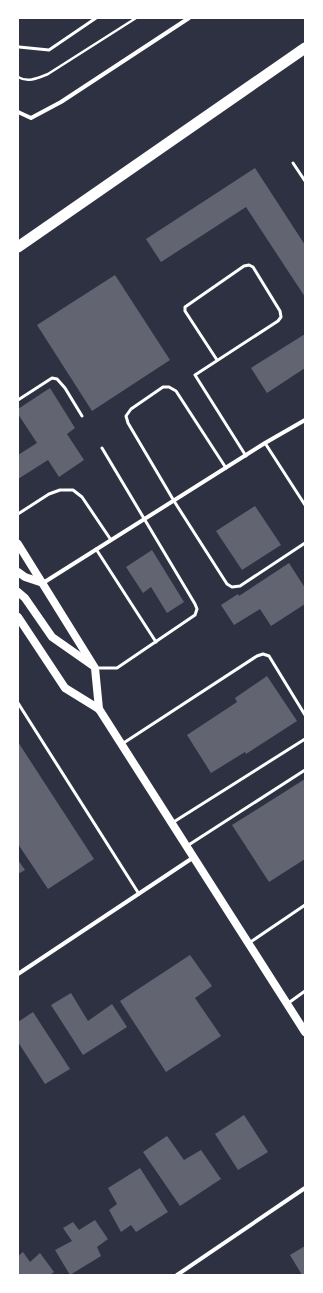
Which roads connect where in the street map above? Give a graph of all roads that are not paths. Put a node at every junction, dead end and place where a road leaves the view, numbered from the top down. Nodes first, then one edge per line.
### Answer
1 (96, 18) edge
2 (189, 18) edge
3 (19, 48) dead end
4 (305, 48) edge
5 (18, 112) edge
6 (294, 163) dead end
7 (305, 181) edge
8 (18, 247) edge
9 (217, 360) junction
10 (18, 400) edge
11 (82, 416) dead end
12 (305, 420) edge
13 (265, 444) junction
14 (102, 448) dead end
15 (246, 456) junction
16 (226, 468) junction
17 (174, 501) junction
18 (305, 505) edge
19 (18, 514) edge
20 (144, 520) junction
21 (111, 540) junction
22 (305, 543) edge
23 (18, 544) edge
24 (96, 549) junction
25 (18, 572) edge
26 (43, 583) junction
27 (18, 592) edge
28 (18, 617) edge
29 (156, 642) junction
30 (96, 668) junction
31 (18, 703) edge
32 (99, 710) junction
33 (305, 715) edge
34 (305, 739) edge
35 (122, 744) junction
36 (305, 770) edge
37 (172, 823) junction
38 (187, 846) junction
39 (194, 857) junction
40 (139, 894) junction
41 (305, 905) edge
42 (248, 942) junction
43 (18, 974) edge
44 (305, 991) edge
45 (287, 1004) junction
46 (305, 1032) edge
47 (305, 1188) edge
48 (177, 1275) edge

1 - 3 lane
2 - 5 street
4 - 8 highway
6 - 7 lane
9 - 9 lane
9 - 15 lane
10 - 11 lane
12 - 13 street
13 - 15 street
13 - 18 lane
14 - 20 lane
15 - 16 street
16 - 17 street
16 - 17 lane
17 - 20 street
17 - 22 lane
19 - 21 lane
20 - 21 street
20 - 29 lane
21 - 24 street
23 - 26 main road
24 - 26 street
24 - 29 lane
25 - 26 main road
26 - 30 main road
27 - 30 main road
28 - 32 main road
29 - 30 lane
30 - 32 main road
31 - 40 lane
32 - 35 main road
33 - 35 lane
34 - 37 lane
35 - 37 main road
36 - 38 lane
37 - 38 main road
38 - 39 main road
39 - 40 street
39 - 42 main road
40 - 43 street
41 - 42 lane
42 - 45 main road
44 - 45 lane
45 - 46 main road
47 - 48 street

